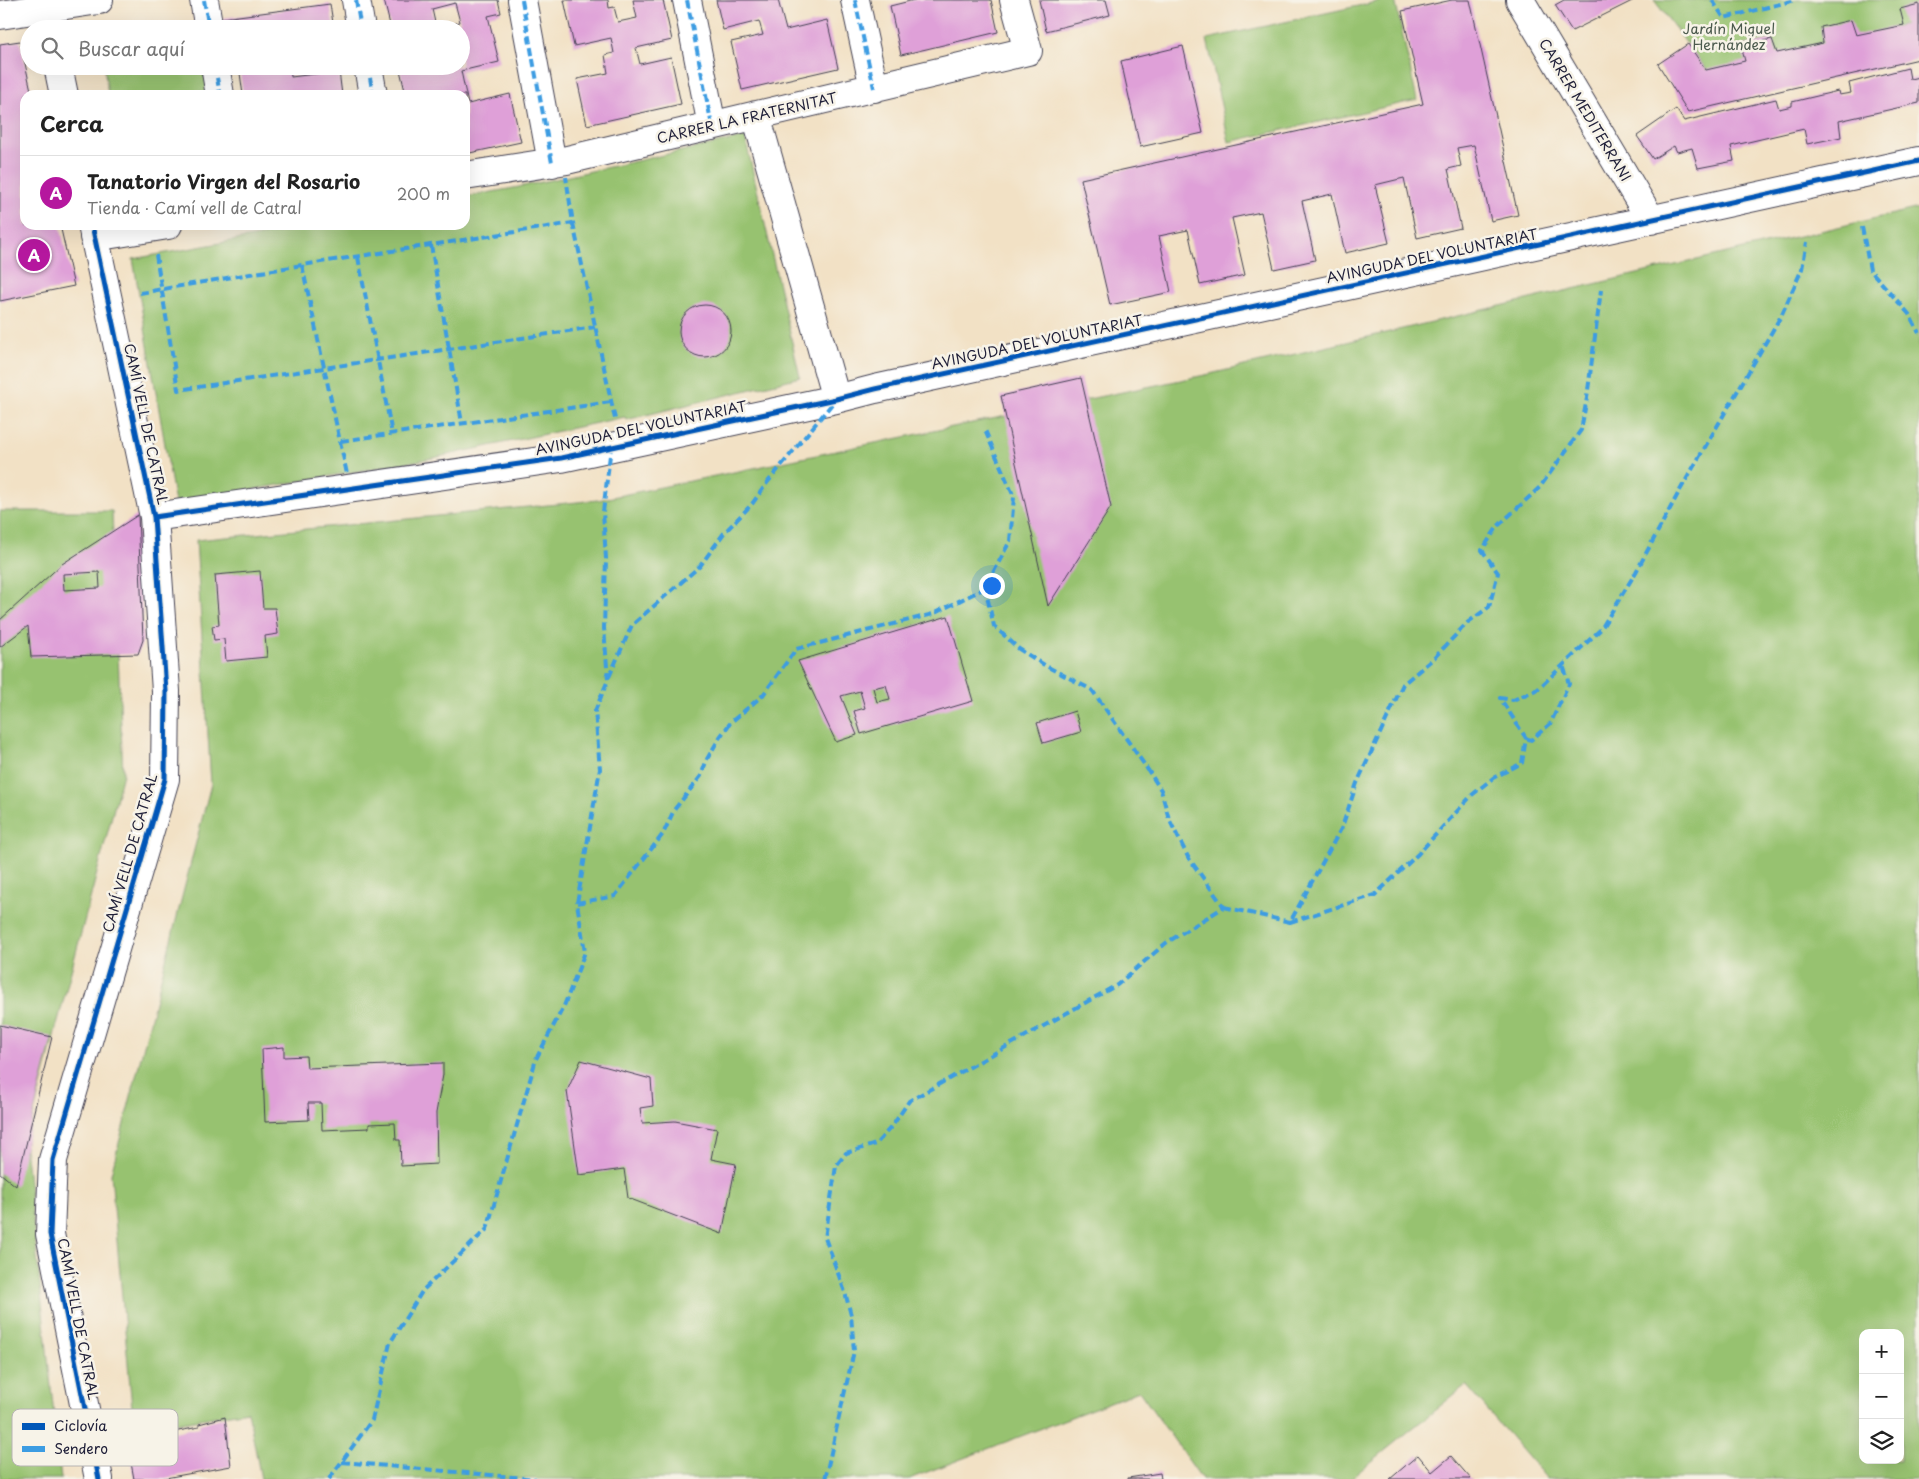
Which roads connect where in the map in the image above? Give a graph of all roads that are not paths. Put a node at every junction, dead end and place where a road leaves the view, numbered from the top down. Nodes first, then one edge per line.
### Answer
1 (99, 0) edge
2 (204, 0) edge
3 (356, 0) edge
4 (522, 0) edge
5 (687, 0) edge
6 (856, 0) edge
7 (1014, 0) edge
8 (1520, 0) edge
9 (0, 15) edge
10 (48, 19) edge
11 (207, 20) edge
12 (359, 20) edge
13 (60, 75) edge
14 (217, 75) edge
15 (370, 75) edge
16 (874, 88) junction
17 (63, 90) edge
18 (219, 90) edge
19 (373, 90) edge
20 (756, 115) junction
21 (712, 126) junction
22 (1919, 161) edge
23 (552, 162) junction
24 (470, 175) edge
25 (1650, 220) junction
26 (106, 230) edge
27 (93, 231) edge
28 (836, 399) junction
29 (154, 517) junction
30 (85, 1409) edge
31 (96, 1466) edge
32 (99, 1479) edge

1 - 10 street
2 - 11 street
3 - 12 street
4 - 23 street
5 - 21 street
6 - 16 street
7 - 16 street, CARRER LA FRATERNITAT
8 - 25 street, CARRER MEDITERRANI
9 - 10 street
13 - 17 street
14 - 18 street
15 - 19 street
16 - 20 street, CARRER LA FRATERNITAT
20 - 21 street, CARRER LA FRATERNITAT
20 - 28 street
21 - 23 street, CARRER LA FRATERNITAT
22 - 25 street, AVINGUDA DEL VOLUNTARIAT
23 - 24 street, CARRER LA FRATERNITAT
25 - 28 street, AVINGUDA DEL VOLUNTARIAT
26 - 27 street
27 - 29 street, CAMÍ VELL DE CATRAL
28 - 29 street, AVINGUDA DEL VOLUNTARIAT
29 - 30 street, CAMÍ VELL DE CATRAL
31 - 32 street, CAMÍ VELL DE CATRAL

